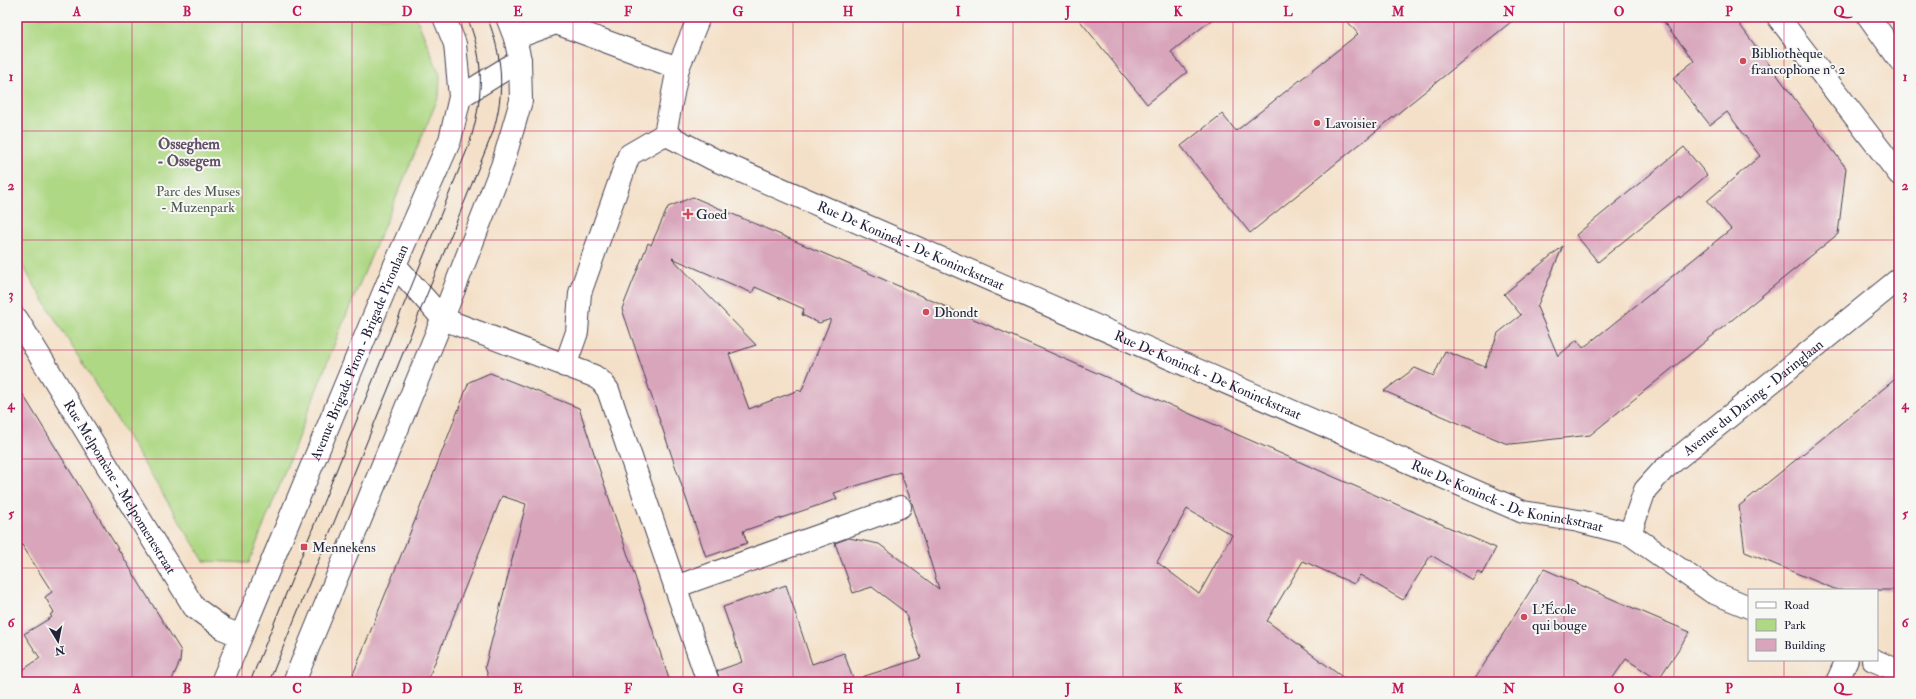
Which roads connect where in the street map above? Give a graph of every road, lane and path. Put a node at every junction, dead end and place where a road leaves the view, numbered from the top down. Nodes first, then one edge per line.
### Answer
1 (444, 17) edge
2 (508, 17) edge
3 (699, 17) edge
4 (1778, 17) edge
5 (1869, 17) edge
6 (515, 38) junction
7 (1899, 59) edge
8 (520, 60) junction
9 (678, 68) junction
10 (460, 97) junction
11 (665, 134) junction
12 (1899, 174) edge
13 (395, 265) junction
14 (1899, 279) edge
15 (17, 319) edge
16 (442, 319) junction
17 (565, 366) junction
18 (900, 507) dead end
19 (1630, 534) junction
20 (675, 587) junction
21 (1748, 607) edge
22 (241, 636) junction
23 (1847, 661) edge
24 (1875, 661) edge
25 (1899, 671) edge
26 (222, 682) edge
27 (294, 682) edge
28 (708, 682) edge
29 (1837, 682) edge

1 - 10 street, Avenue Brigade Piron - Brigade Pironlaan
2 - 6 street
3 - 9 street
4 - 12 street
5 - 7 street
6 - 8 street
6 - 9 street
8 - 10 street
8 - 16 street
9 - 11 street
10 - 13 street, Avenue Brigade Piron - Brigade Pironlaan
11 - 17 street
11 - 19 street, Rue De Koninck - De Koninckstraat
13 - 16 street
13 - 22 street, Avenue Brigade Piron - Brigade Pironlaan
14 - 19 street, Avenue du Daring - Daringlaan
15 - 22 street, Rue Melpomène - Melpomenestraat
16 - 17 street
16 - 27 street
17 - 20 street
18 - 20 street
19 - 21 street, Rue De Koninck - De Koninckstraat
20 - 28 street
22 - 26 street, Avenue Brigade Piron - Brigade Pironlaan
23 - 29 street
24 - 25 street

